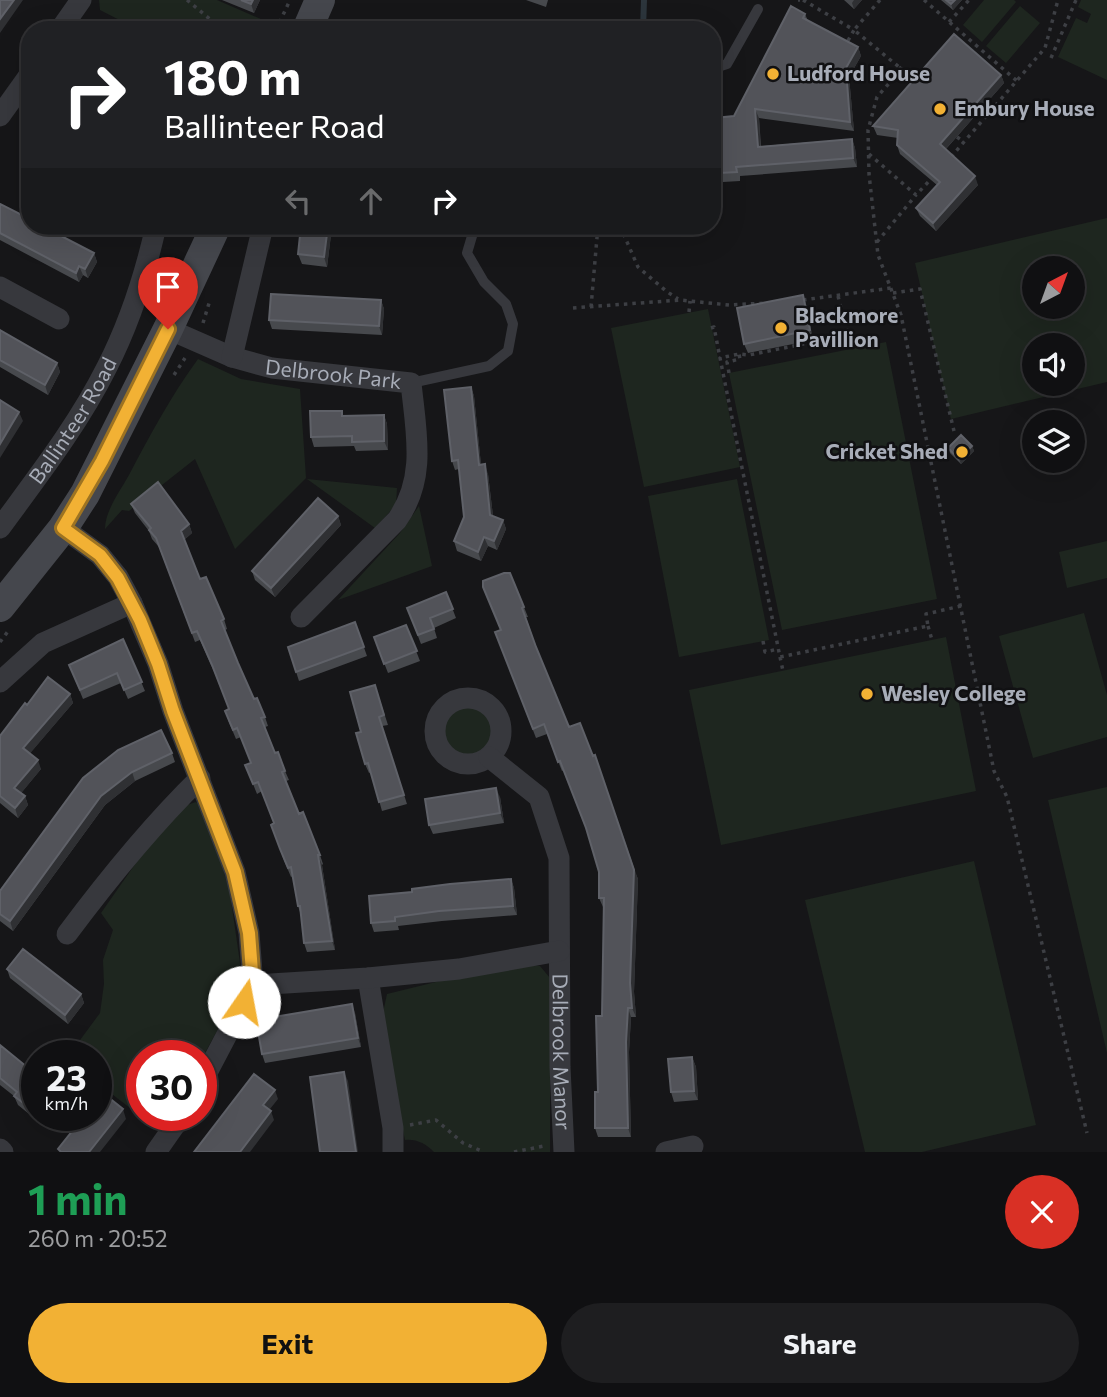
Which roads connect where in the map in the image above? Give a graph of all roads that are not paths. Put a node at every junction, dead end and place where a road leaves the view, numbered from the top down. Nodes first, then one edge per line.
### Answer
1 (81, 0) edge
2 (320, 0) edge
3 (758, 9) dead end
4 (66, 21) edge
5 (311, 21) edge
6 (721, 66) edge
7 (21, 89) edge
8 (0, 116) edge
9 (154, 235) edge
10 (212, 235) edge
11 (261, 235) edge
12 (472, 235) edge
13 (0, 287) edge
14 (59, 319) dead end
15 (168, 329) junction
16 (232, 357) junction
17 (411, 383) junction
18 (0, 528) edge
19 (63, 528) junction
20 (132, 603) junction
21 (0, 607) edge
22 (301, 617) dead end
23 (0, 682) edge
24 (489, 757) dead end
25 (200, 778) junction
26 (67, 934) dead end
27 (559, 951) junction
28 (368, 978) junction
29 (253, 985) junction
30 (217, 1054) edge
31 (171, 1131) edge
32 (693, 1146) dead end
33 (564, 1147) edge
34 (156, 1152) edge
35 (393, 1152) edge
36 (666, 1152) edge

1 - 4 street
2 - 5 main road
3 - 6 lane
7 - 8 street
9 - 18 street, Ballinteer Road
10 - 15 main road, Ballinteer Road
11 - 16 street
12 - 17 lane
13 - 14 street
15 - 16 street, Delbrook Park
15 - 19 main road, Ballinteer Road
16 - 17 street, Delbrook Park
17 - 22 street, Delbrook Park
19 - 20 street
19 - 21 main road, Ballinteer Road
20 - 23 street
20 - 25 street
24 - 27 street, Delbrook Manor
25 - 26 street
25 - 29 street
27 - 28 street, Delbrook Manor
27 - 33 street, Delbrook Manor
28 - 29 street, Delbrook Manor
28 - 35 street
29 - 30 street
31 - 34 street
32 - 36 street

